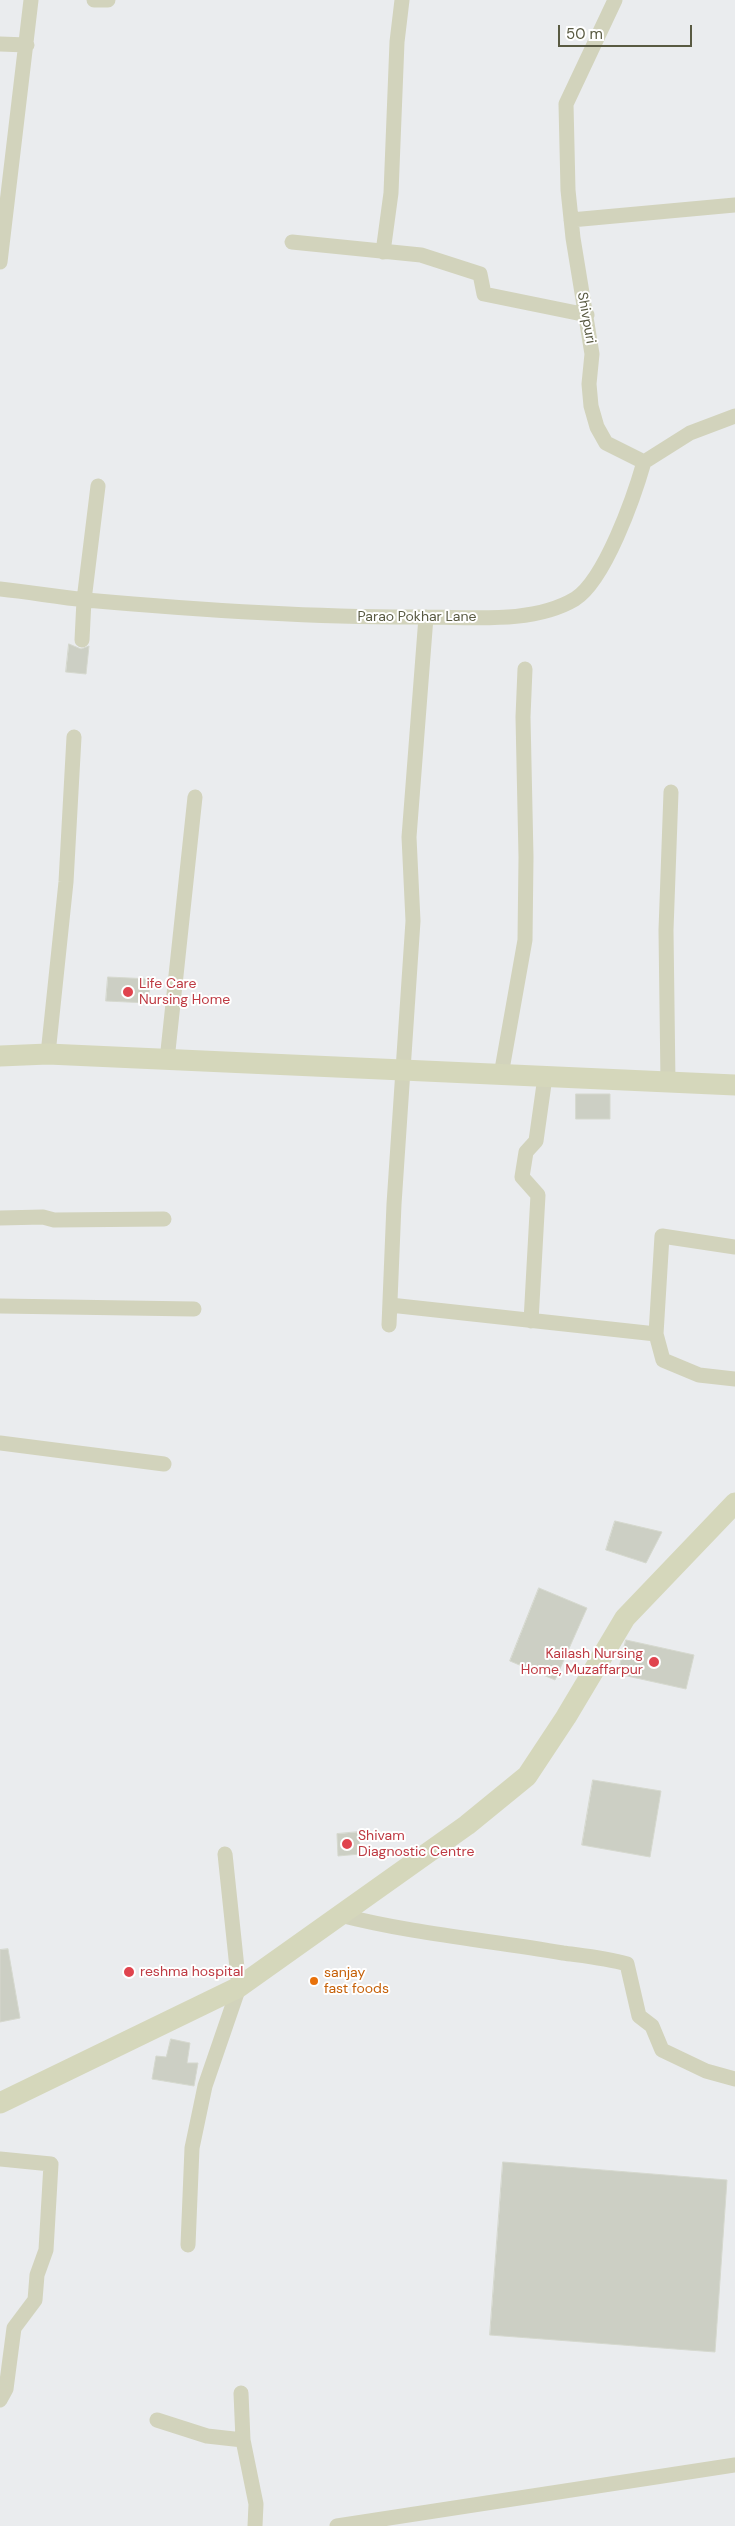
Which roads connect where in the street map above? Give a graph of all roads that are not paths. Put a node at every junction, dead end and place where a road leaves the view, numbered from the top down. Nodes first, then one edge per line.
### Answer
1 (31, 0) edge
2 (94, 0) edge
3 (108, 0) edge
4 (402, 0) edge
5 (615, 0) edge
6 (0, 44) edge
7 (27, 45) junction
8 (735, 205) edge
9 (571, 220) junction
10 (292, 242) dead end
11 (383, 252) junction
12 (0, 262) edge
13 (587, 315) junction
14 (735, 416) edge
15 (644, 462) junction
16 (98, 486) dead end
17 (0, 589) edge
18 (84, 600) junction
19 (426, 617) junction
20 (82, 640) dead end
21 (525, 669) dead end
22 (74, 737) dead end
23 (671, 792) dead end
24 (195, 797) dead end
25 (48, 1054) junction
26 (0, 1056) edge
27 (167, 1060) junction
28 (403, 1072) junction
29 (501, 1076) junction
30 (545, 1077) junction
31 (668, 1082) junction
32 (735, 1085) edge
33 (0, 1218) edge
34 (164, 1219) dead end
35 (735, 1248) edge
36 (390, 1305) junction
37 (0, 1306) edge
38 (194, 1309) dead end
39 (532, 1320) junction
40 (389, 1325) dead end
41 (656, 1334) junction
42 (735, 1379) edge
43 (0, 1443) edge
44 (164, 1464) dead end
45 (735, 1503) edge
46 (224, 1854) dead end
47 (340, 1915) junction
48 (239, 1987) junction
49 (735, 2079) edge
50 (0, 2104) edge
51 (0, 2159) edge
52 (188, 2245) dead end
53 (241, 2393) dead end
54 (0, 2400) edge
55 (157, 2420) dead end
56 (243, 2440) junction
57 (735, 2465) edge
58 (255, 2526) edge
59 (337, 2526) edge

1 - 7 street
2 - 3 street
4 - 11 street
5 - 9 street, Shivpuri
6 - 7 street
7 - 12 street
8 - 9 street
9 - 13 street, Shivpuri
10 - 11 street
11 - 13 street
13 - 15 street, Shivpuri
14 - 15 street
15 - 19 street, Parao Pokhar Lane
16 - 18 street
17 - 18 street, Parao Pokhar Lane
18 - 19 street, Parao Pokhar Lane
18 - 20 street
19 - 28 street
21 - 29 street
22 - 25 street
23 - 31 street
24 - 27 street
25 - 26 main road
25 - 27 main road
27 - 28 main road
28 - 29 main road
28 - 36 street
29 - 30 main road
30 - 31 main road
30 - 39 street
31 - 32 main road
33 - 34 street
35 - 41 street
36 - 39 street
36 - 40 street
37 - 38 street
39 - 41 street
41 - 42 street
43 - 44 street
45 - 47 main road
46 - 48 street
47 - 48 main road
47 - 49 street
48 - 50 main road
48 - 52 street
51 - 54 street
53 - 56 street
55 - 56 street
56 - 58 street
57 - 59 street

